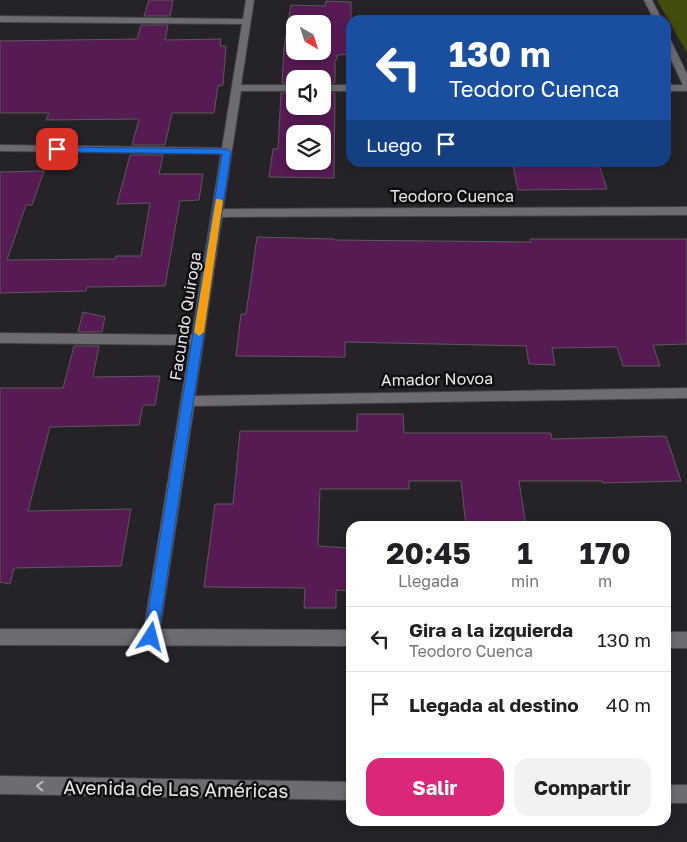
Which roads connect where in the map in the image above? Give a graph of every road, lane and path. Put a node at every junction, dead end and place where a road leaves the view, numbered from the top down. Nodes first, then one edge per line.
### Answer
1 (250, 0) edge
2 (648, 0) edge
3 (656, 15) edge
4 (0, 19) edge
5 (247, 22) junction
6 (671, 50) edge
7 (687, 84) edge
8 (236, 88) junction
9 (286, 88) edge
10 (331, 88) edge
11 (346, 88) edge
12 (671, 88) edge
13 (687, 88) edge
14 (0, 148) edge
15 (227, 152) junction
16 (687, 211) edge
17 (217, 213) junction
18 (0, 338) edge
19 (198, 340) junction
20 (687, 393) edge
21 (188, 401) junction
22 (0, 637) edge
23 (151, 637) junction
24 (346, 638) edge
25 (671, 640) edge
26 (687, 640) edge
27 (0, 785) edge
28 (346, 791) edge
29 (671, 794) edge
30 (687, 794) edge

1 - 5 street, Facundo Quiroga
2 - 3 street
4 - 5 street
5 - 8 street, Facundo Quiroga
6 - 7 street
8 - 9 street
8 - 15 street, Facundo Quiroga
10 - 11 street
12 - 13 street
14 - 15 street
15 - 17 street, Facundo Quiroga
16 - 17 street, Teodoro Cuenca
17 - 19 street, Facundo Quiroga
18 - 19 street
19 - 21 street, Facundo Quiroga
20 - 21 street, Amador Novoa
21 - 23 street, Facundo Quiroga
22 - 23 street
23 - 24 street
25 - 26 street
28 -> 27 street, Avenida de Las Américas
29 - 30 street

